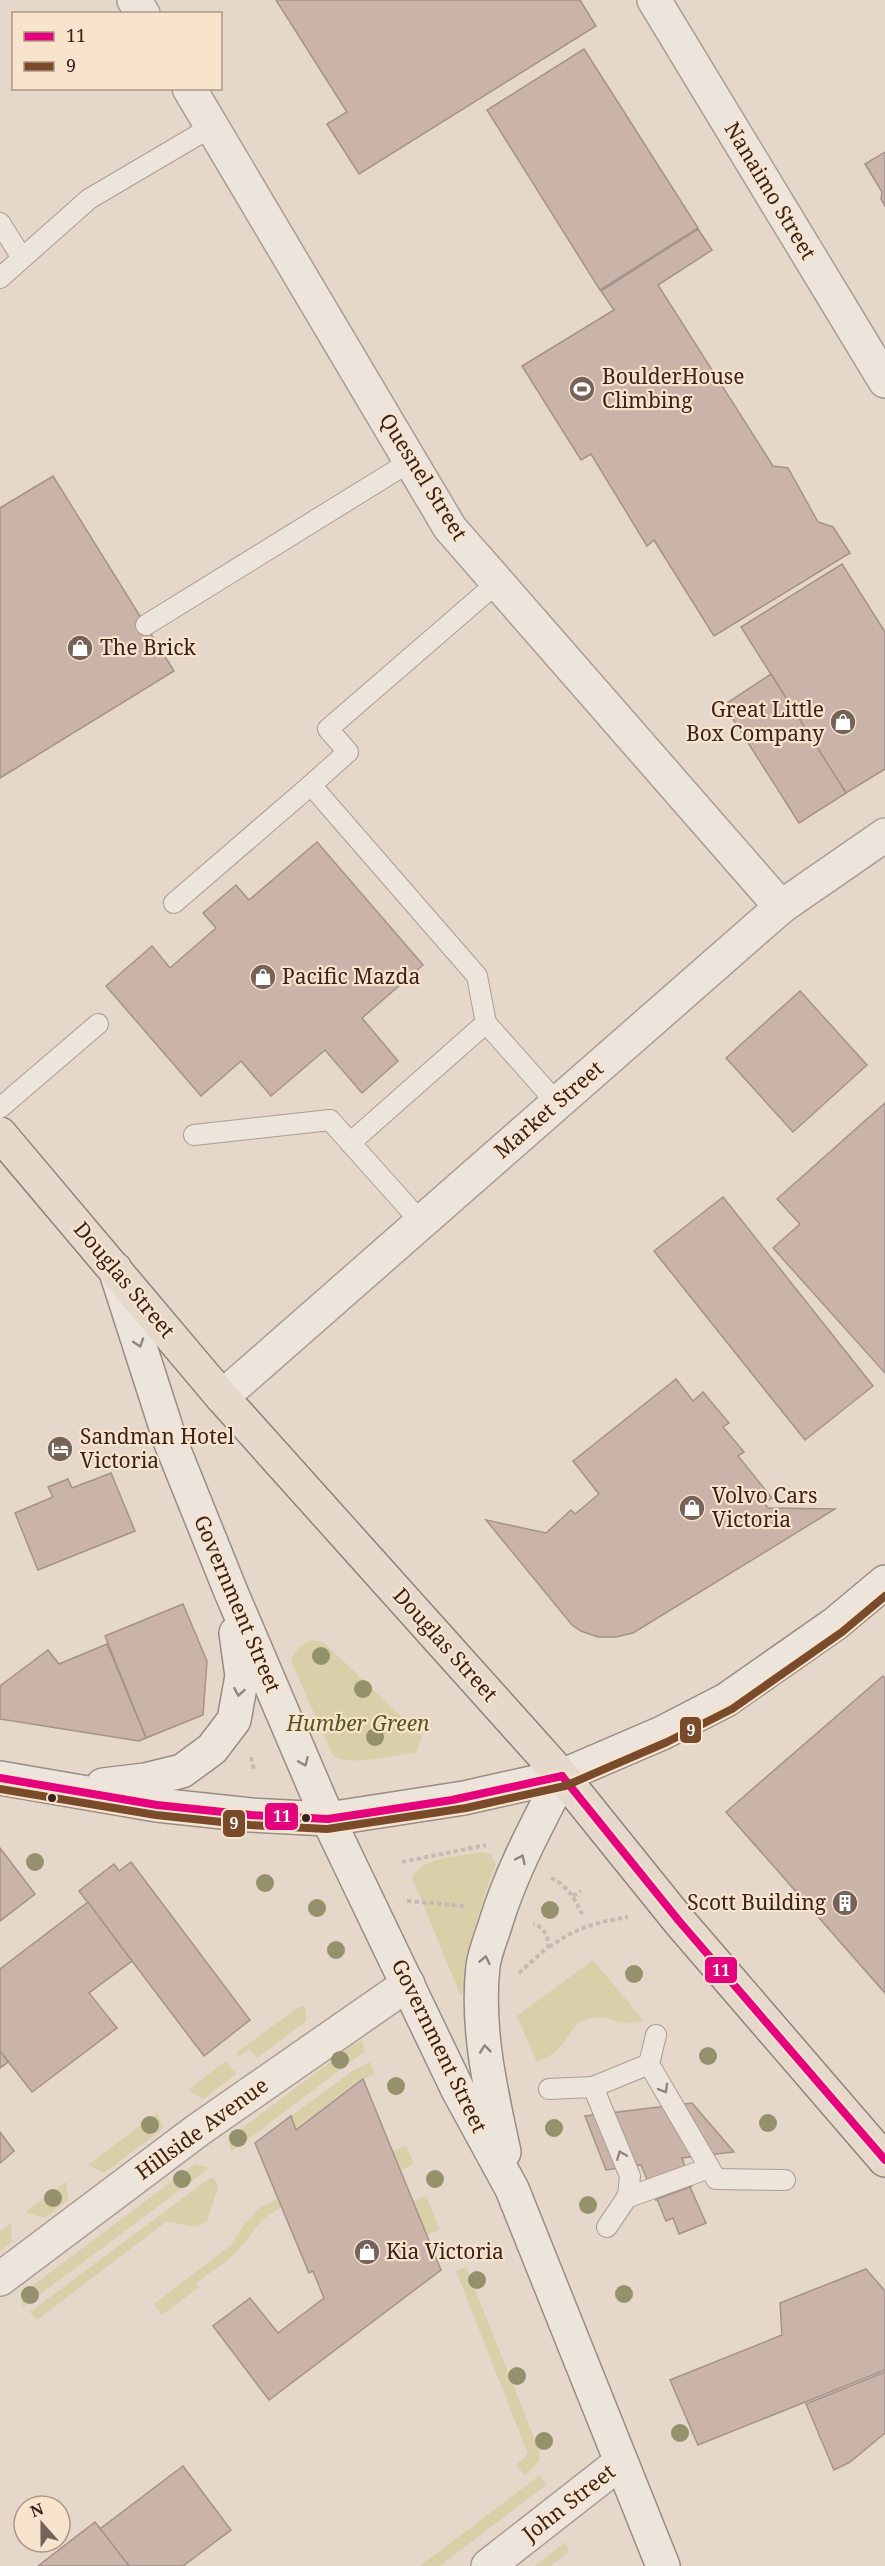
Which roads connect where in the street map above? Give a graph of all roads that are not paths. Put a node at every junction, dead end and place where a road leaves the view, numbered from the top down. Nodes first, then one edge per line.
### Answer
1 (654, 0) edge
2 (190, 90) edge
3 (213, 126) junction
4 (0, 223) edge
5 (22, 258) junction
6 (0, 278) edge
7 (885, 381) edge
8 (411, 461) junction
9 (498, 582) junction
10 (146, 625) dead end
11 (311, 785) junction
12 (885, 835) edge
13 (174, 903) dead end
14 (781, 907) junction
15 (486, 1023) junction
16 (98, 1024) dead end
17 (557, 1103) junction
18 (0, 1108) edge
19 (0, 1134) edge
20 (194, 1135) dead end
21 (350, 1143) junction
22 (421, 1222) junction
23 (114, 1267) junction
24 (222, 1397) junction
25 (885, 1582) edge
26 (231, 1592) junction
27 (562, 1776) junction
28 (0, 1778) edge
29 (68, 1788) junction
30 (328, 1819) junction
31 (408, 1984) junction
32 (656, 2035) dead end
33 (650, 2064) junction
34 (593, 2086) junction
35 (549, 2089) dead end
36 (885, 2160) edge
37 (709, 2168) junction
38 (785, 2180) dead end
39 (512, 2189) junction
40 (626, 2199) junction
41 (607, 2227) dead end
42 (0, 2279) edge
43 (621, 2462) junction
44 (488, 2566) edge
45 (663, 2566) edge

1 - 7 main road, Nanaimo Street
2 - 3 main road, Quesnel Street
3 - 5 lane
3 - 8 main road, Quesnel Street
4 - 5 lane
5 - 6 lane
8 - 9 main road, Quesnel Street
8 - 10 lane
9 - 11 lane
9 - 14 main road, Quesnel Street
11 - 13 lane
11 - 15 lane
12 - 14 main road, Market Street
14 - 17 main road, Market Street
15 - 17 lane
15 - 21 lane
16 - 18 lane
17 - 22 main road, Market Street
19 - 23 main road, Douglas Street
20 - 21 lane
21 - 22 lane
22 - 24 main road, Market Street
23 - 24 main road, Douglas Street
23 -> 26 main road, Government Street
24 - 27 main road, Douglas Street
25 - 27 main road
26 -> 29 main road
26 -> 30 main road, Government Street
27 - 30 main road
27 - 36 main road, Douglas Street
39 -> 27 main road, Government Street
28 - 29 main road
29 - 30 main road
30 - 31 main road, Government Street
31 - 39 main road, Government Street
31 - 42 main road, Hillside Avenue
32 - 33 lane
33 - 34 lane
33 -> 37 lane
34 - 35 lane
40 -> 34 lane
37 - 38 lane
37 - 40 lane
39 - 43 main road, Government Street
40 - 41 lane
43 - 44 main road, John Street
43 - 45 main road, Government Street

